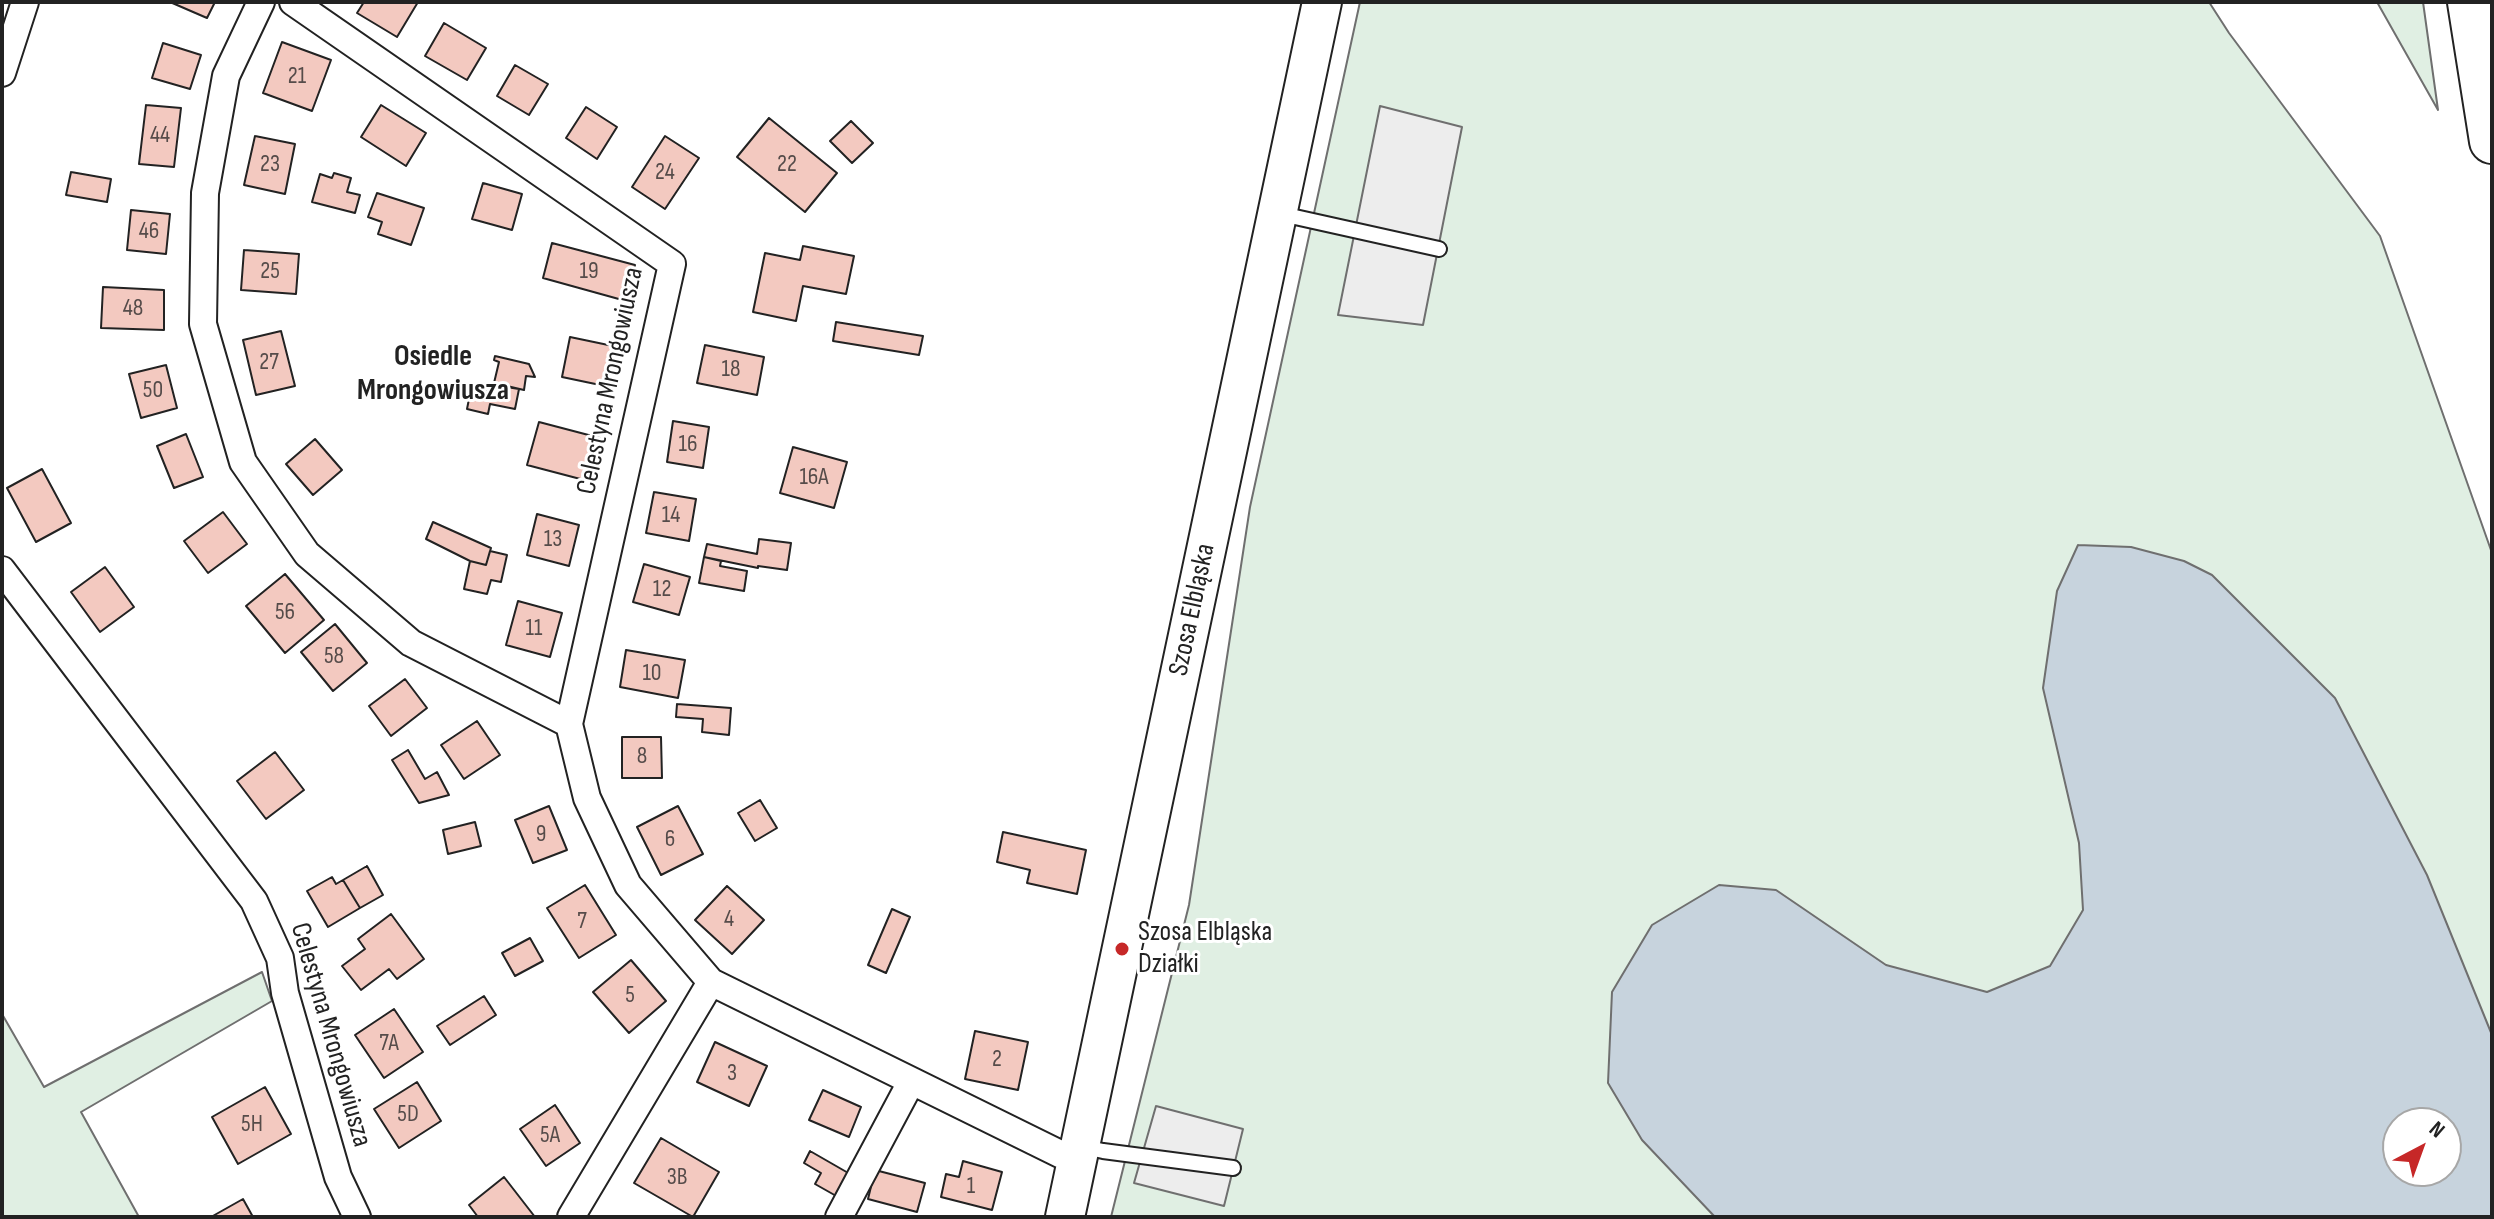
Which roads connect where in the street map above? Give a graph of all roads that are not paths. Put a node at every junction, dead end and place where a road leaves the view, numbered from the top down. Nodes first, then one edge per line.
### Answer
1 (25, 2) edge
2 (261, 2) edge
3 (293, 2) edge
4 (1322, 2) edge
5 (2470, 2) edge
6 (2, 73) edge
7 (2492, 141) edge
8 (1277, 213) junction
9 (1439, 249) dead end
10 (2, 570) edge
11 (569, 724) junction
12 (711, 982) junction
13 (911, 1082) junction
14 (1078, 1152) junction
15 (1233, 1168) dead end
16 (357, 1217) edge
17 (571, 1217) edge
18 (839, 1217) edge
19 (1065, 1217) edge

1 - 6 street
2 - 11 street
3 - 11 street, Celestyna Mrongowiusza
4 - 8 main road, Szosa Elbląska
5 - 7 highway
8 - 9 lane
8 - 14 main road, Szosa Elbląska
10 - 16 street, Celestyna Mrongowiusza
11 - 12 street, Celestyna Mrongowiusza
12 - 13 street, Celestyna Mrongowiusza
12 - 17 street
13 - 14 street, Celestyna Mrongowiusza
13 - 18 street
14 - 15 lane
14 - 19 main road, Szosa Elbląska

